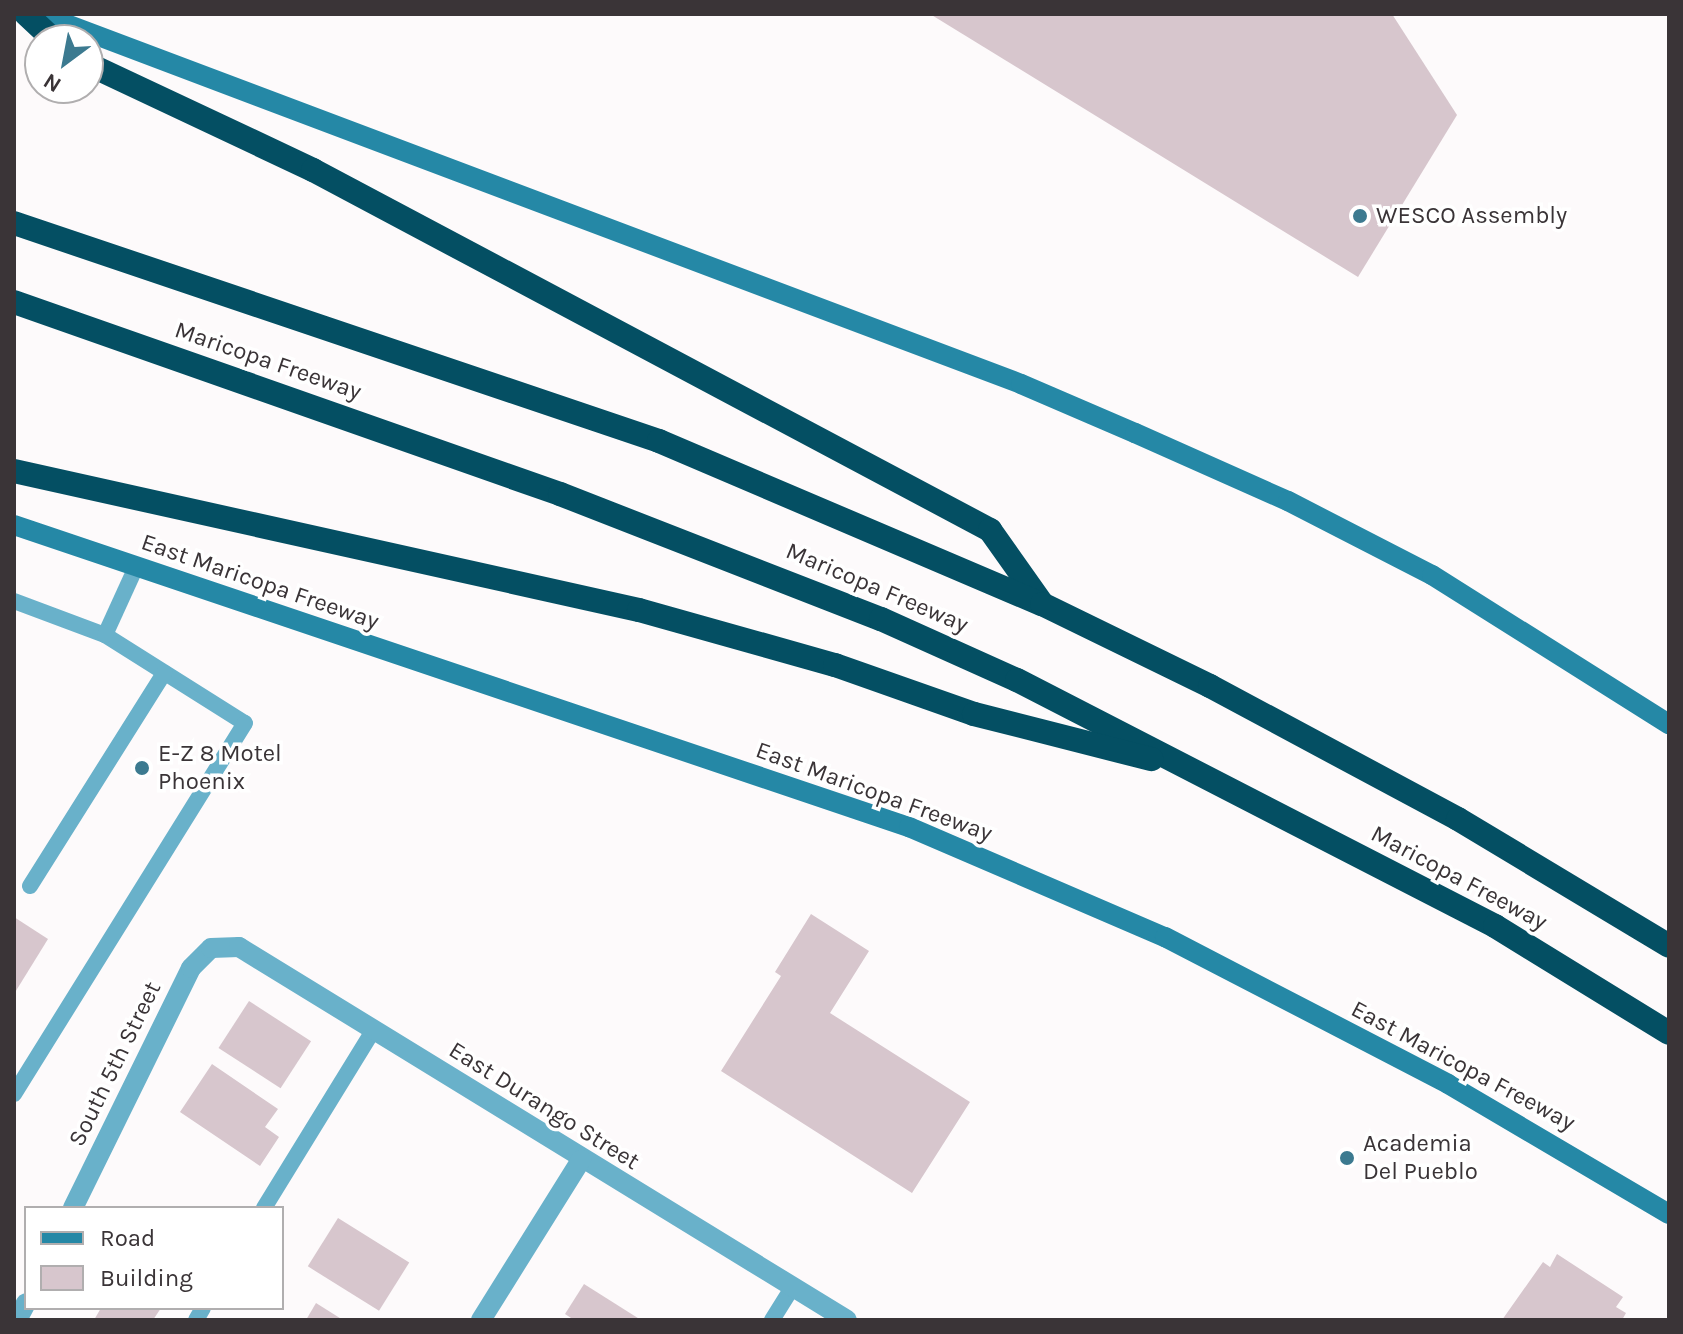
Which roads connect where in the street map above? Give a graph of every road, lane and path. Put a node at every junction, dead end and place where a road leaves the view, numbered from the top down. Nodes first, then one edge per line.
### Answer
1 (40, 14) edge
2 (104, 72) edge
3 (14, 223) edge
4 (14, 302) edge
5 (14, 471) edge
6 (14, 525) edge
7 (136, 567) junction
8 (14, 601) edge
9 (1042, 604) junction
10 (105, 635) junction
11 (164, 673) junction
12 (1669, 724) edge
13 (1194, 770) junction
14 (30, 886) dead end
15 (1669, 946) edge
16 (211, 948) joint
17 (374, 1029) junction
18 (1669, 1033) edge
19 (14, 1094) edge
20 (581, 1160) junction
21 (74, 1206) edge
22 (265, 1206) edge
23 (1669, 1214) edge
24 (792, 1288) junction
25 (481, 1320) edge
26 (772, 1320) edge
27 (847, 1320) edge

1 - 12 main road
2 - 9 highway
3 - 9 highway, Maricopa Freeway
4 - 13 highway, Maricopa Freeway
5 - 13 highway
6 - 7 main road, East Maricopa Freeway
7 - 10 lane
7 - 23 main road, East Maricopa Freeway
8 - 10 lane
9 - 15 highway, Maricopa Freeway
10 - 11 lane
11 - 14 lane
11 - 19 lane
13 - 18 highway, Maricopa Freeway
16 - 17 street, East Durango Street
16 - 21 street, South 5th Street
17 - 20 street, East Durango Street
17 - 22 lane
20 - 24 street, East Durango Street
20 - 25 street
24 - 26 lane
24 - 27 street, East Durango Street

